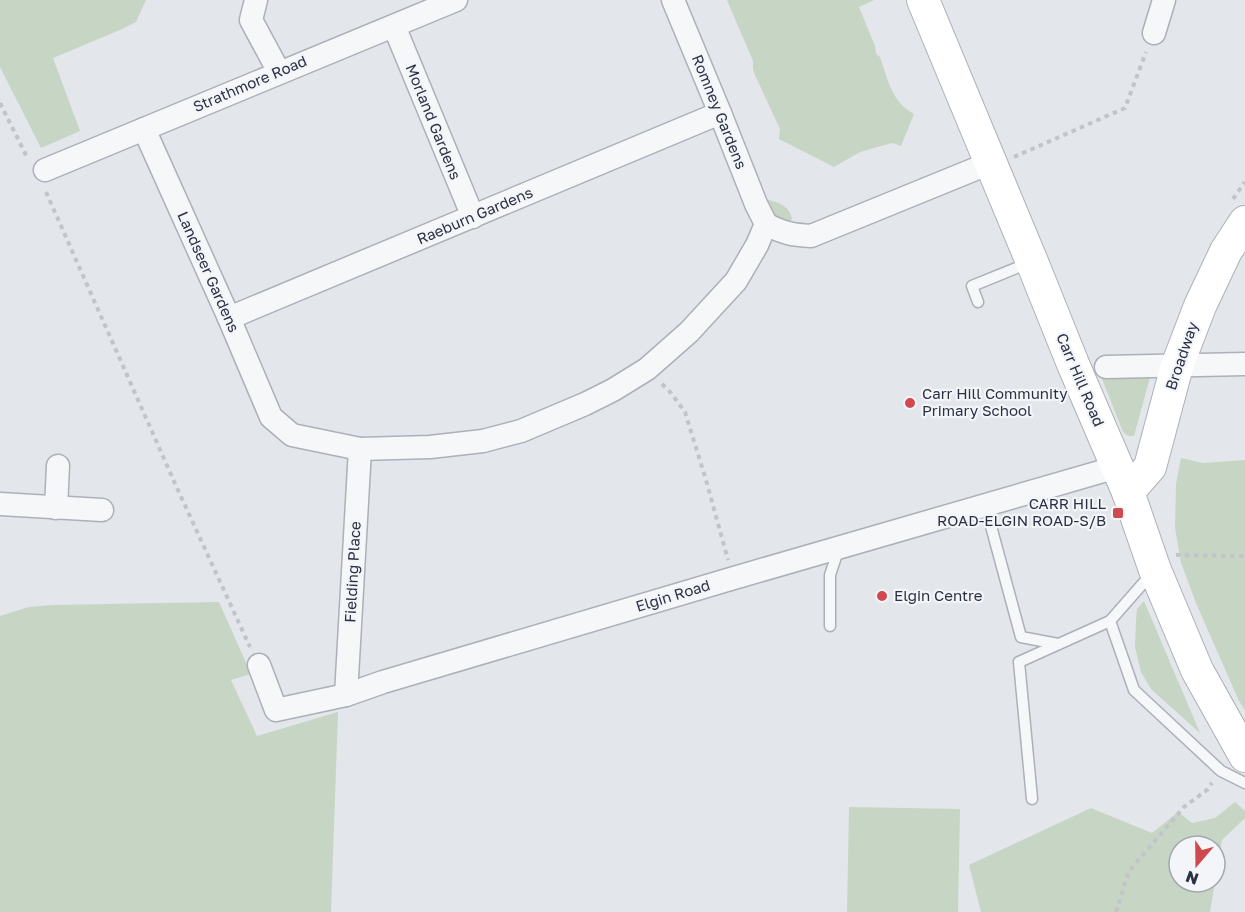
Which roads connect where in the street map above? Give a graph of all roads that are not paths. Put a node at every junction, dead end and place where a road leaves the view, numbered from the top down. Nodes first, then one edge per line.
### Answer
1 (256, 0) edge
2 (456, 0) edge
3 (673, 0) edge
4 (923, 0) edge
5 (1164, 0) edge
6 (394, 26) junction
7 (1154, 33) road end
8 (279, 72) junction
9 (720, 113) junction
10 (144, 129) junction
11 (991, 165) junction
12 (45, 170) dead end
13 (1237, 213) edge
14 (473, 217) junction
15 (766, 224) junction
16 (1032, 262) junction
17 (978, 302) dead end
18 (229, 318) junction
19 (1245, 364) edge
20 (1177, 366) junction
21 (1106, 367) dead end
22 (360, 449) junction
23 (58, 466) dead end
24 (1122, 480) junction
25 (0, 504) edge
26 (985, 504) junction
27 (56, 508) junction
28 (102, 510) dead end
29 (839, 548) junction
30 (1153, 564) junction
31 (1110, 621) junction
32 (830, 626) dead end
33 (1059, 644) junction
34 (259, 665) road end
35 (346, 695) junction
36 (1233, 764) edge
37 (1245, 783) edge
38 (1032, 799) dead end

1 - 8 street
2 - 6 street, Strathmore Road
3 - 9 street, Romney Gardens
4 - 11 street, Carr Hill Road
5 - 7 street
6 - 8 street, Strathmore Road
6 - 14 street, Morland Gardens
8 - 10 street, Strathmore Road
9 - 14 street, Raeburn Gardens
9 - 15 street, Romney Gardens
10 - 12 street, Strathmore Road
10 - 18 street, Landseer Gardens
11 - 15 street
11 - 16 street, Carr Hill Road
13 - 20 street, Broadway
14 - 18 street, Raeburn Gardens
15 - 22 street
16 - 17 lane
16 - 24 street, Carr Hill Road
18 - 22 street, Landseer Gardens
19 - 20 street
20 - 21 street
20 - 24 street, Broadway
22 - 35 street, Fielding Place
23 - 27 street
24 - 26 street, Elgin Road
24 - 30 street, Carr Hill Road
25 - 27 street
26 - 29 street, Elgin Road
26 - 33 lane
27 - 28 street
29 - 32 lane
29 - 35 street, Elgin Road
30 - 31 lane
30 - 36 street, Carr Hill Road
31 - 33 lane
31 - 36 lane
33 - 38 lane
34 - 35 street, Elgin Road
36 - 37 lane

